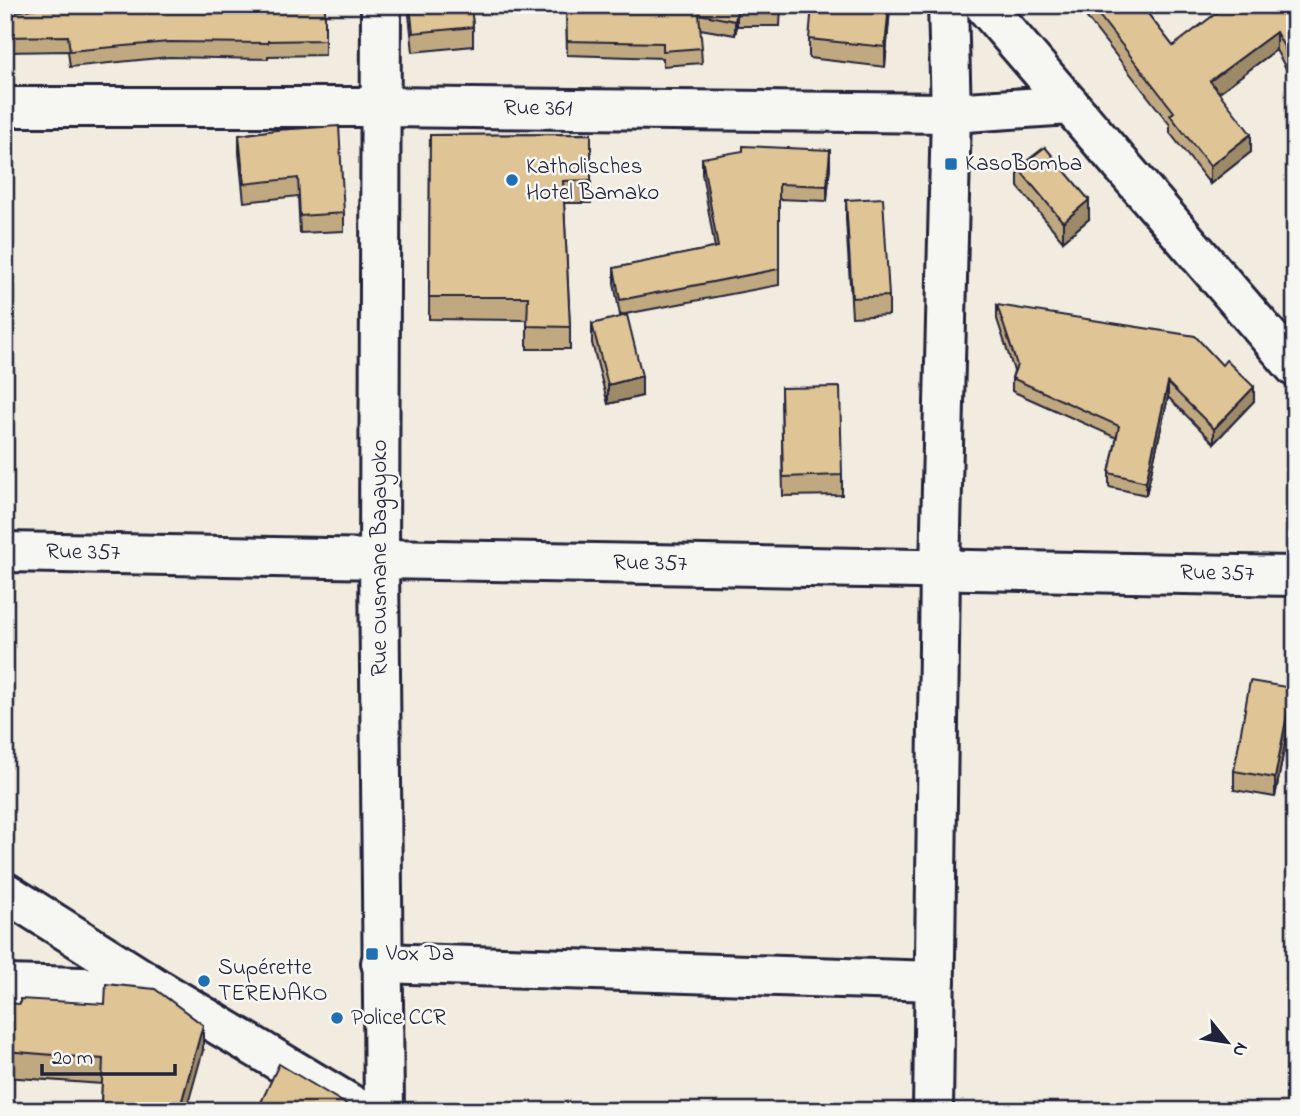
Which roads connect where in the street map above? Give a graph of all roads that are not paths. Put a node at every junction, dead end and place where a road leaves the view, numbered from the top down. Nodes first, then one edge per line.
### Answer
1 (380, 5) edge
2 (948, 5) edge
3 (985, 5) edge
4 (1070, 105) junction
5 (5, 107) edge
6 (382, 107) junction
7 (950, 113) junction
8 (1295, 368) edge
9 (5, 552) edge
10 (379, 559) junction
11 (940, 569) junction
12 (1295, 576) edge
13 (5, 892) edge
14 (381, 963) junction
15 (935, 981) junction
16 (5, 985) edge
17 (158, 989) junction
18 (362, 1111) edge
19 (384, 1111) edge
20 (933, 1111) edge

1 - 6 street, Rue Ousmane Bagayoko
2 - 7 street
3 - 4 street
4 - 7 street, Rue 361
4 - 8 street
5 - 6 street, Rue 361
6 - 7 street, Rue 361
6 - 10 street, Rue Ousmane Bagayoko
7 - 11 street
9 - 10 street, Rue 357
10 - 11 street, Rue 357
10 - 14 street, Rue Ousmane Bagayoko
11 - 12 street, Rue 357
11 - 15 street
13 - 17 street
14 - 15 street
14 - 19 street, Rue Ousmane Bagayoko
15 - 20 street
16 - 17 street
17 - 18 street

